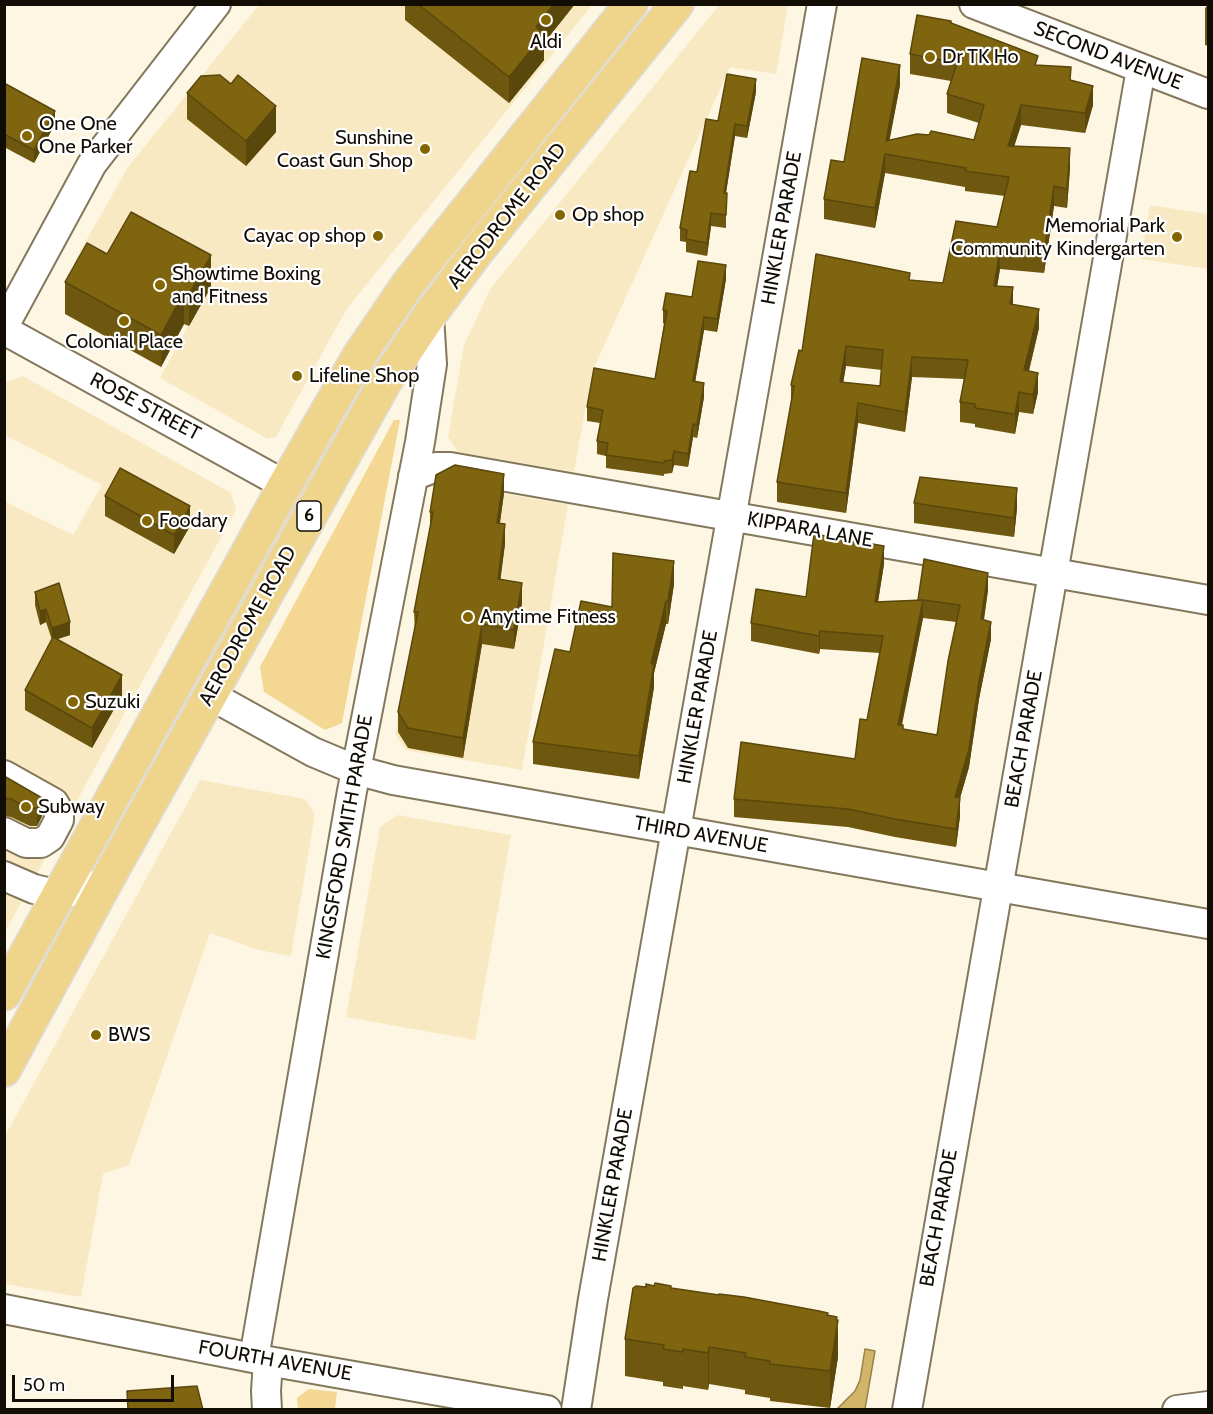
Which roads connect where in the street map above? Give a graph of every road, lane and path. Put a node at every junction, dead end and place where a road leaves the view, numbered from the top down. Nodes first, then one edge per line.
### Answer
1 (216, 4) edge
2 (631, 4) edge
3 (677, 4) edge
4 (822, 4) edge
5 (974, 4) edge
6 (1141, 69) junction
7 (1209, 94) edge
8 (429, 316) junction
9 (4, 326) edge
10 (4, 330) edge
11 (413, 476) junction
12 (285, 485) junction
13 (731, 516) junction
14 (1053, 573) junction
15 (1209, 600) edge
16 (210, 695) junction
17 (356, 770) junction
18 (4, 775) edge
19 (676, 831) junction
20 (4, 832) edge
21 (4, 876) edge
22 (106, 882) junction
23 (997, 886) junction
24 (60, 895) junction
25 (1209, 924) edge
26 (4, 994) edge
27 (4, 1070) edge
28 (4, 1309) edge
29 (261, 1360) junction
30 (1209, 1406) edge
31 (267, 1410) edge
32 (547, 1410) edge
33 (576, 1410) edge
34 (907, 1410) edge
35 (1177, 1410) edge

1 - 9 street
2 - 12 main road, AERODROME ROAD / 6
3 - 8 main road, AERODROME ROAD / 6
4 - 13 street, HINKLER PARADE
5 - 6 street, SECOND AVENUE
6 - 7 street, SECOND AVENUE
6 - 14 street, BEACH PARADE
8 - 11 street, KINGSFORD SMITH PARADE
8 - 16 main road, AERODROME ROAD / 6
10 - 12 street, ROSE STREET
11 - 13 street, KIPPARA LANE
11 - 17 street, KINGSFORD SMITH PARADE
12 - 24 main road, AERODROME ROAD / 6
13 - 14 street, KIPPARA LANE
13 - 19 street, HINKLER PARADE
14 - 15 street, KIPPARA LANE
14 - 23 street, BEACH PARADE
16 - 17 street, THIRD AVENUE
16 - 22 main road, AERODROME ROAD / 6
17 - 19 street, THIRD AVENUE
17 - 29 street, KINGSFORD SMITH PARADE
18 - 20 street
19 - 23 street, THIRD AVENUE
19 - 33 street, HINKLER PARADE
21 - 24 street
22 - 24 street
22 - 27 main road, AERODROME ROAD / 6
23 - 25 street, THIRD AVENUE
23 - 34 street, BEACH PARADE
24 - 26 main road, AERODROME ROAD / 6
28 - 29 street, FOURTH AVENUE
29 - 31 street, KINGSFORD SMITH PARADE
29 - 32 street, FOURTH AVENUE
30 - 35 street

